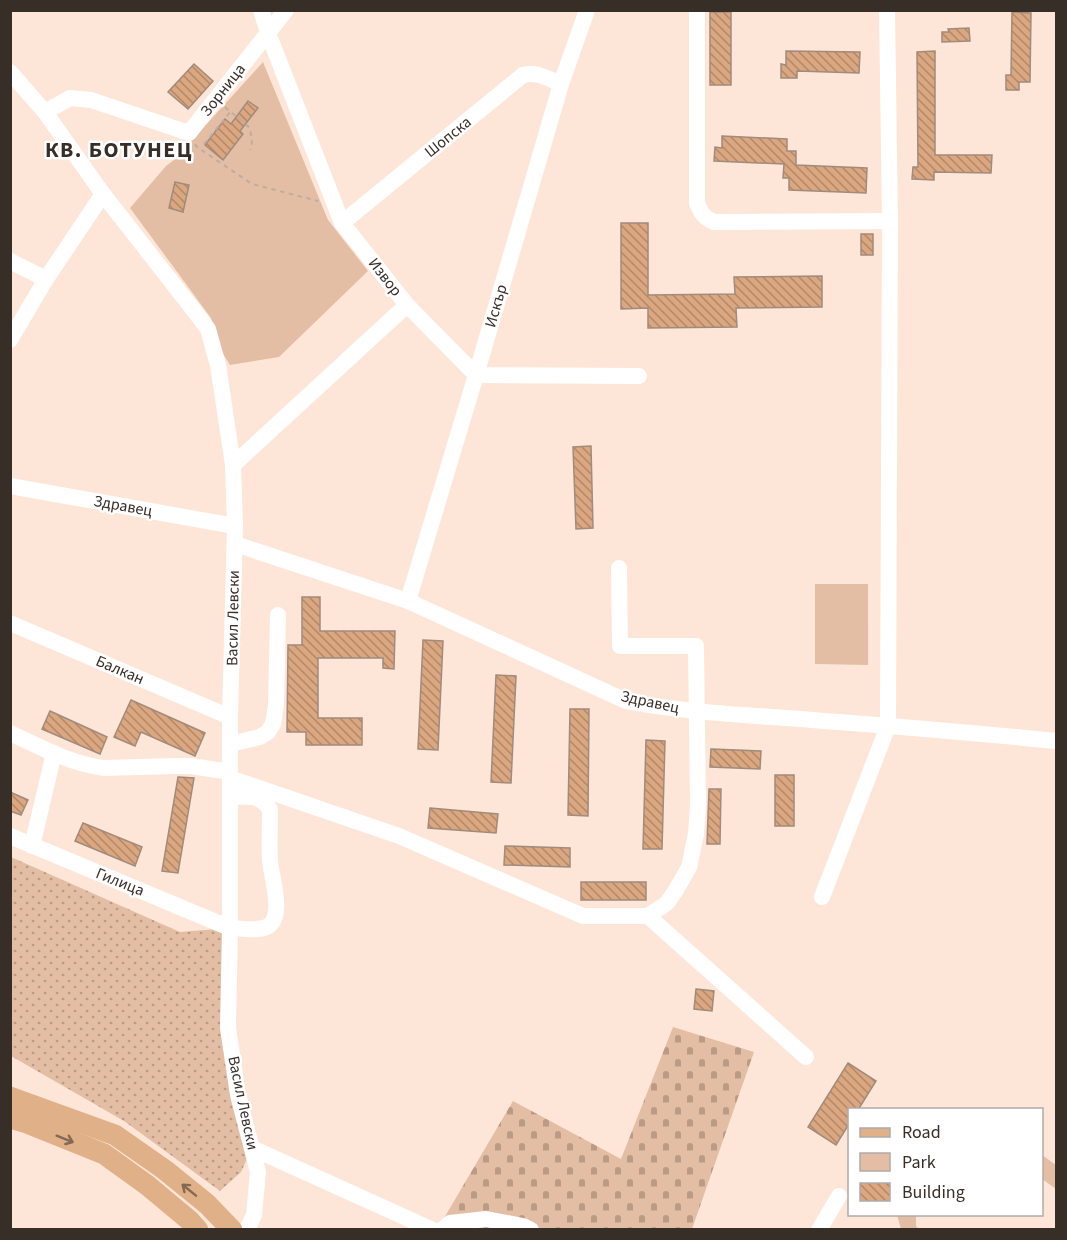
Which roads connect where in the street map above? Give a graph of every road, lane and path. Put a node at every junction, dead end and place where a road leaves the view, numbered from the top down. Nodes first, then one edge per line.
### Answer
1 (261, 10) edge
2 (286, 10) edge
3 (587, 10) edge
4 (697, 10) edge
5 (887, 10) edge
6 (268, 33) junction
7 (10, 72) edge
8 (561, 84) junction
9 (216, 99) junction
10 (231, 111) junction
11 (45, 112) junction
12 (220, 124) junction
13 (189, 133) junction
14 (212, 135) junction
15 (204, 144) dead end
16 (250, 150) dead end
17 (103, 194) junction
18 (336, 206) junction
19 (890, 221) junction
20 (342, 223) junction
21 (10, 261) edge
22 (46, 279) junction
23 (407, 305) junction
24 (10, 340) edge
25 (476, 375) junction
26 (639, 376) dead end
27 (233, 465) junction
28 (10, 486) edge
29 (235, 526) junction
30 (235, 544) junction
31 (619, 568) dead end
32 (408, 601) junction
33 (278, 615) dead end
34 (10, 623) edge
35 (696, 711) junction
36 (230, 717) junction
37 (888, 726) junction
38 (10, 733) edge
39 (1056, 741) edge
40 (230, 744) junction
41 (54, 753) junction
42 (230, 775) junction
43 (230, 797) junction
44 (10, 836) edge
45 (32, 846) junction
46 (822, 897) dead end
47 (648, 916) junction
48 (230, 928) junction
49 (806, 1056) dead end
50 (10, 1097) edge
51 (10, 1118) edge
52 (252, 1148) junction
53 (839, 1196) dead end
54 (198, 1230) edge
55 (232, 1230) edge
56 (247, 1230) edge
57 (433, 1230) edge
58 (442, 1230) edge
59 (531, 1230) edge
60 (819, 1230) edge

1 - 6 street, Извор
2 - 6 street, Зорница
3 - 8 street, Искър
4 - 19 street
5 - 19 street
6 - 9 street, Зорница
6 - 18 street, Извор
7 - 11 street, Васил Левски
8 - 20 street, Шопска
8 - 25 street, Искър
9 - 10 path
9 - 13 street, Зорница
10 - 12 path
10 - 16 path
11 - 13 street, Зорница
11 - 17 street, Васил Левски
12 - 14 path
12 - 14 path
13 - 18 path
14 - 15 path
17 - 22 street
17 - 27 street, Васил Левски
18 - 20 street, Извор
19 - 37 street
20 - 23 street, Извор
21 - 22 street
22 - 24 street
23 - 25 street, Извор
23 - 27 street
25 - 26 street
25 - 32 street, Искър
27 - 29 street, Васил Левски
28 - 29 street, Здравец
29 - 30 street, Васил Левски
30 - 32 street, Здравец
30 - 36 street, Васил Левски
31 - 35 street
32 - 35 street, Здравец
33 - 40 street
34 - 36 street, Балкан
35 - 37 street, Здравец
35 - 47 street
36 - 40 street, Васил Левски
37 - 39 street, Здравец
37 - 46 street
38 - 41 street
40 - 42 street, Васил Левски
41 - 42 street
41 - 45 street
42 - 43 street, Васил Левски
42 - 47 street
43 - 48 street, Васил Левски
43 - 48 street
44 - 45 street, Гилица
45 - 48 street, Гилица
47 - 49 street
48 - 52 street, Васил Левски
55 -> 50 main road
51 -> 54 main road
52 - 56 street, Васил Левски
52 - 57 street
53 - 60 street
58 - 59 street

